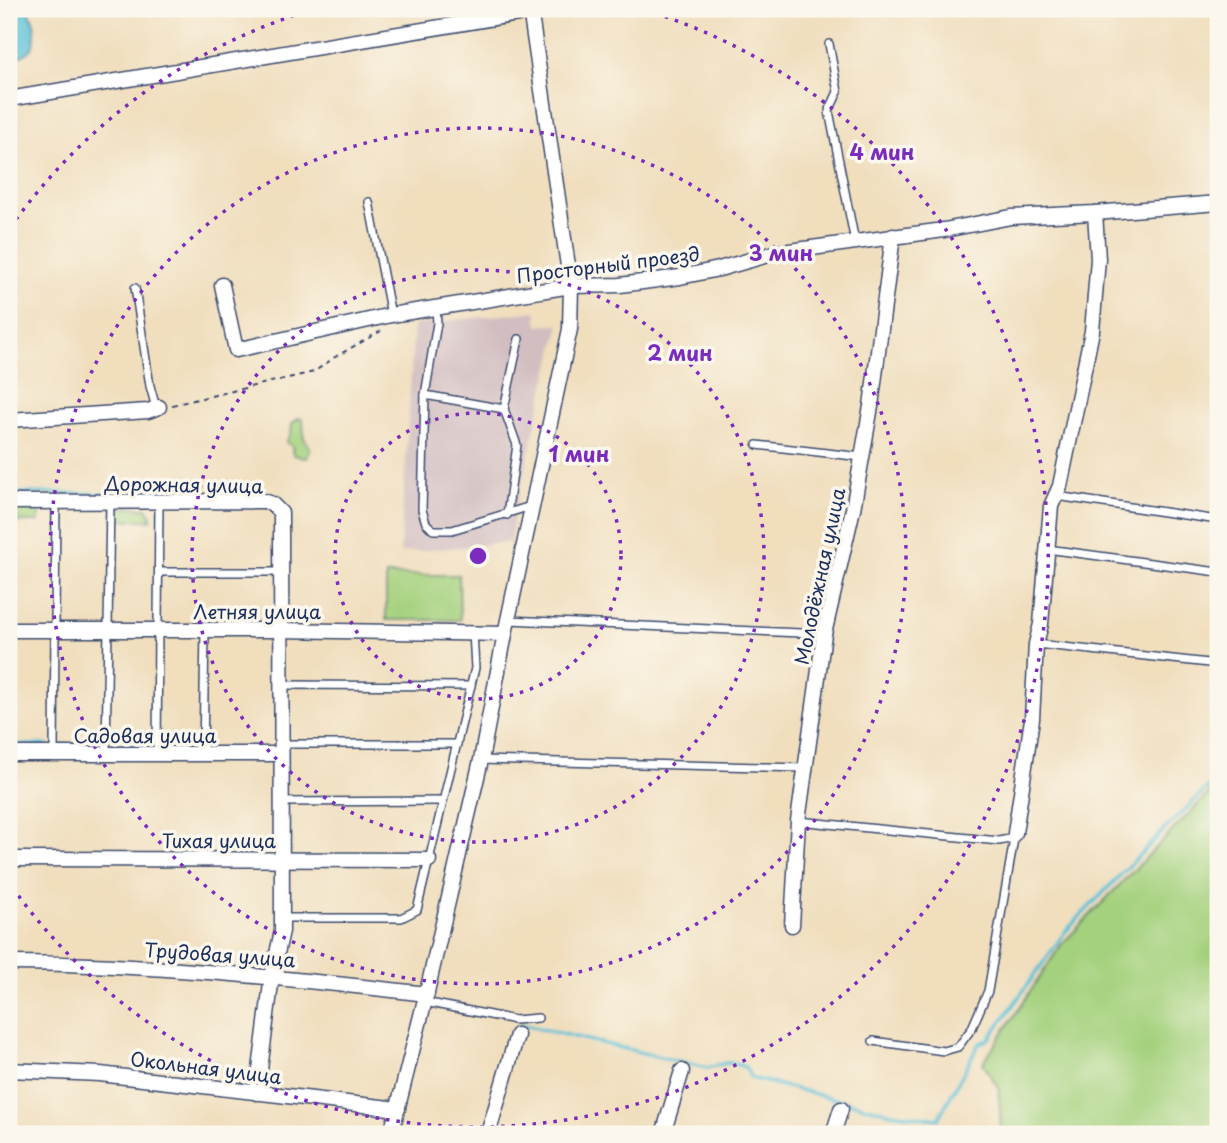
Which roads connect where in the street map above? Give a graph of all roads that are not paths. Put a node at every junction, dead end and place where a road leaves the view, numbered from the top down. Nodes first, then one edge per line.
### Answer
1 (548, 9) edge
2 (529, 11) edge
3 (829, 44) dead end
4 (9, 99) edge
5 (369, 202) dead end
6 (1218, 203) edge
7 (1095, 213) junction
8 (893, 236) junction
9 (855, 242) junction
10 (222, 285) dead end
11 (571, 286) junction
12 (135, 288) dead end
13 (436, 309) junction
14 (391, 316) junction
15 (519, 339) dead end
16 (425, 395) junction
17 (158, 408) joint
18 (504, 409) junction
19 (9, 420) edge
20 (757, 445) dead end
21 (862, 457) junction
22 (1055, 496) junction
23 (110, 501) junction
24 (159, 501) junction
25 (9, 502) edge
26 (56, 502) junction
27 (532, 505) junction
28 (507, 515) junction
29 (1218, 520) edge
30 (1047, 549) junction
31 (160, 572) junction
32 (280, 572) junction
33 (1218, 572) edge
34 (507, 627) junction
35 (9, 630) edge
36 (56, 630) junction
37 (107, 630) junction
38 (158, 630) junction
39 (205, 630) junction
40 (281, 630) junction
41 (473, 632) junction
42 (824, 634) junction
43 (1036, 644) junction
44 (1218, 664) edge
45 (281, 685) junction
46 (471, 686) junction
47 (457, 744) junction
48 (281, 749) junction
49 (9, 754) edge
50 (54, 754) junction
51 (106, 754) junction
52 (157, 754) junction
53 (203, 754) junction
54 (481, 760) junction
55 (804, 768) junction
56 (281, 802) junction
57 (443, 802) junction
58 (797, 821) junction
59 (1015, 833) junction
60 (9, 859) edge
61 (281, 859) junction
62 (429, 860) junction
63 (282, 918) junction
64 (792, 925) dead end
65 (9, 963) edge
66 (272, 976) junction
67 (426, 998) junction
68 (538, 1018) dead end
69 (517, 1035) dead end
70 (873, 1041) dead end
71 (9, 1070) edge
72 (682, 1071) dead end
73 (257, 1093) junction
74 (841, 1109) dead end
75 (398, 1110) junction
76 (391, 1134) edge
77 (488, 1134) edge
78 (663, 1134) edge
79 (833, 1134) edge

1 - 2 street
2 - 4 street
2 - 11 street
3 - 9 lane
5 - 14 lane
6 - 7 street, Просторный проезд
7 - 8 street, Просторный проезд
7 - 22 street
8 - 9 street, Просторный проезд
8 - 21 street, Молодёжная улица
9 - 11 street, Просторный проезд
10 - 14 street, Просторный проезд
11 - 13 street, Просторный проезд
11 - 27 street
12 - 17 lane
13 - 14 street, Просторный проезд
13 - 16 lane
15 - 18 lane
16 - 18 lane
16 - 28 lane
17 - 19 street
18 - 28 lane
20 - 21 lane
21 - 42 street, Молодёжная улица
22 - 29 lane
22 - 30 street
23 - 24 street, Дорожная улица
23 - 26 street, Дорожная улица
23 - 37 lane
24 - 31 lane
24 - 32 street, Дорожная улица
25 - 26 street, Дорожная улица
26 - 36 lane
27 - 28 lane
27 - 34 street
30 - 33 lane
30 - 43 street
31 - 32 lane
31 - 38 lane
32 - 40 street, Дорожная улица
34 - 41 street, Летняя улица
34 - 42 lane
34 - 54 street
35 - 36 street, Летняя улица
36 - 37 street, Летняя улица
36 - 50 lane
37 - 38 street, Летняя улица
37 - 51 lane
38 - 39 street, Летняя улица
38 - 52 lane
39 - 40 street, Летняя улица
39 - 53 lane
40 - 41 street, Летняя улица
40 - 45 street, Дорожная улица
41 - 46 lane
42 - 55 street, Молодёжная улица
43 - 44 lane
43 - 59 street
45 - 46 lane
45 - 48 street, Дорожная улица
46 - 47 lane
47 - 48 lane
47 - 57 lane
48 - 53 street, Садовая улица
48 - 56 street, Дорожная улица
49 - 50 street, Садовая улица
50 - 51 street, Садовая улица
51 - 52 street, Садовая улица
52 - 53 street, Садовая улица
54 - 55 lane
54 - 67 street
55 - 58 street, Молодёжная улица
56 - 57 lane
56 - 61 street, Дорожная улица
57 - 62 lane
58 - 59 lane
58 - 64 street, Молодёжная улица
59 - 70 lane
60 - 61 street, Тихая улица
61 - 62 street, Тихая улица
61 - 63 street, Дорожная улица
62 - 63 lane
63 - 66 street, Дорожная улица
65 - 66 street, Трудовая улица
66 - 67 street, Трудовая улица
66 - 73 street, Дорожная улица
67 - 68 lane
67 - 75 street
69 - 77 street
71 - 73 street, Окольная улица
72 - 78 street
73 - 75 street, Окольная улица
74 - 79 street
75 - 76 street

